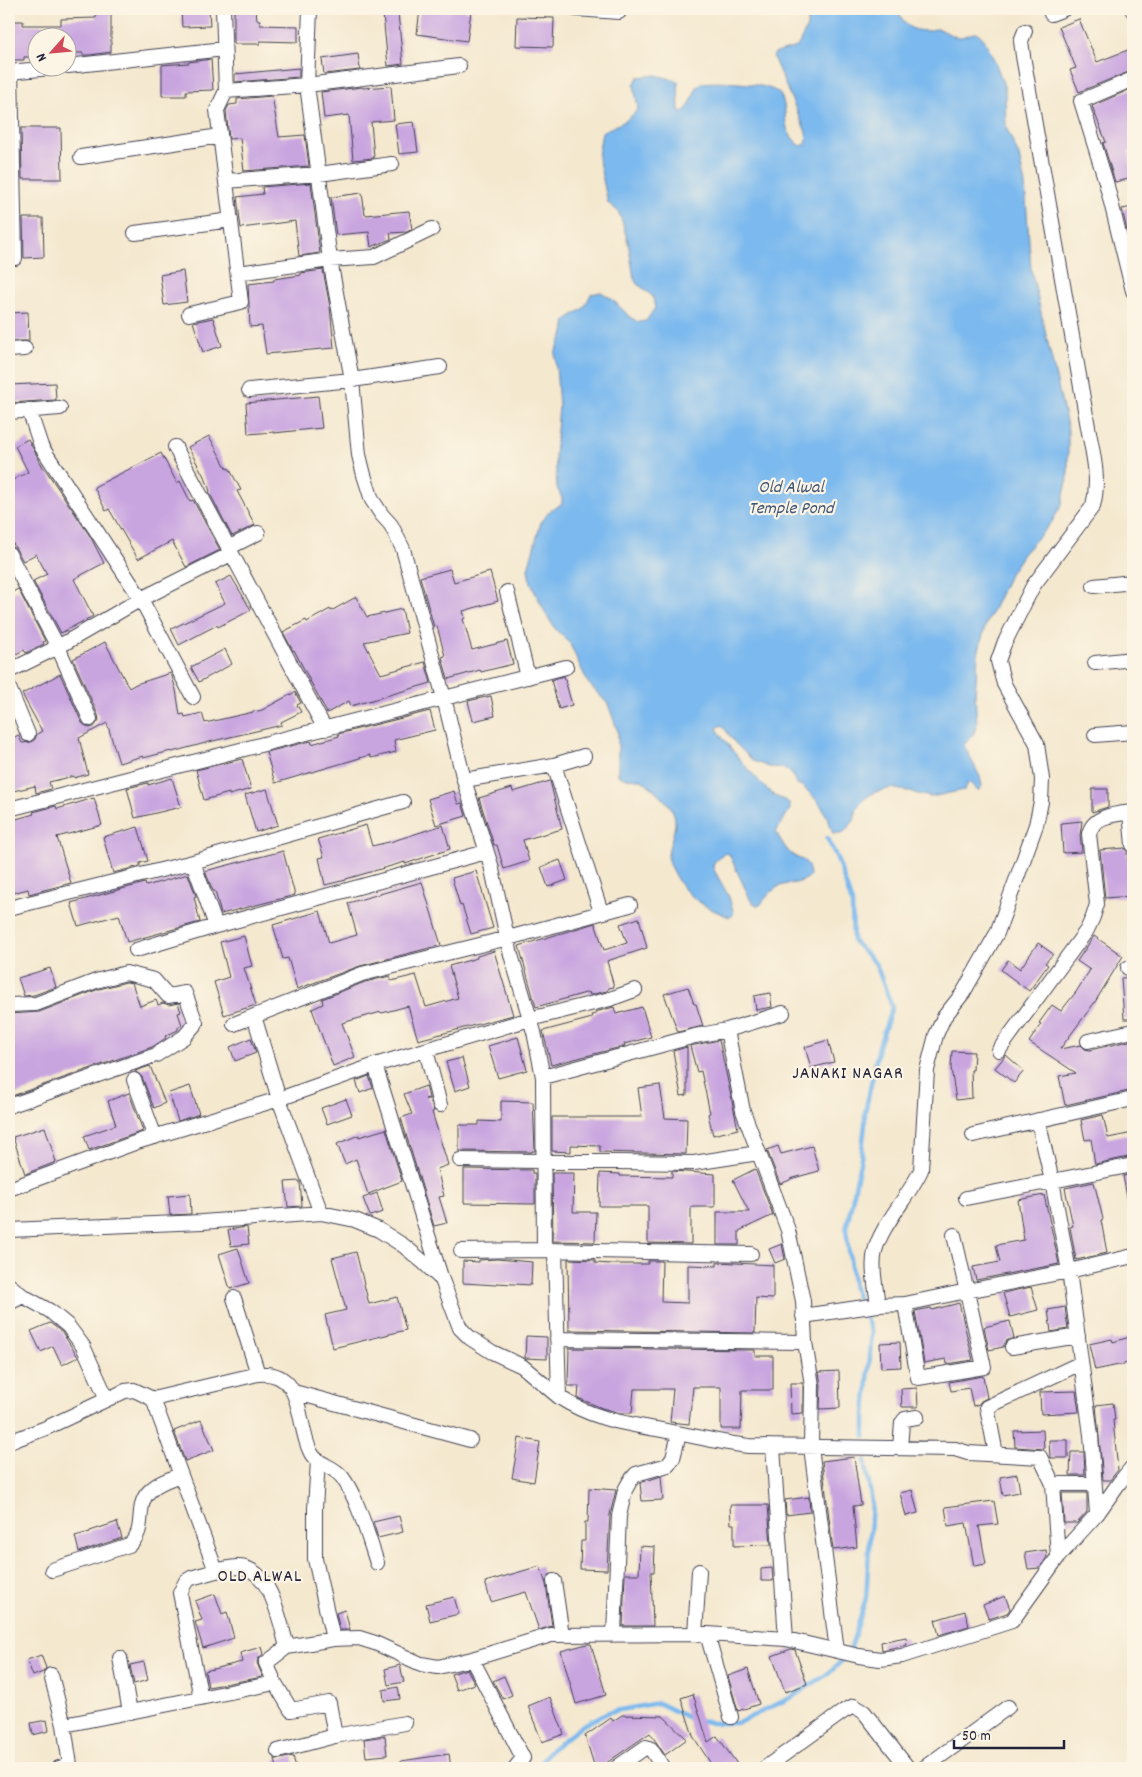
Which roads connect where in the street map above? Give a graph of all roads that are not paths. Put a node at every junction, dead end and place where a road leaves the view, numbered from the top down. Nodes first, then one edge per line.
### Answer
1 (223, 9) edge
2 (310, 9) edge
3 (576, 9) edge
4 (619, 12) dead end
5 (1025, 31) dead end
6 (224, 49) junction
7 (78, 65) edge
8 (459, 66) dead end
9 (28, 70) edge
10 (10, 72) edge
11 (1133, 79) edge
12 (306, 85) junction
13 (226, 91) junction
14 (220, 136) junction
15 (81, 156) dead end
16 (392, 164) dead end
17 (319, 174) junction
18 (226, 182) junction
19 (231, 220) junction
20 (432, 229) dead end
21 (135, 233) dead end
22 (9, 258) edge
23 (330, 260) junction
24 (238, 273) junction
25 (1133, 291) edge
26 (189, 314) dead end
27 (25, 348) dead end
28 (9, 350) edge
29 (440, 367) dead end
30 (352, 380) junction
31 (249, 390) dead end
32 (60, 408) dead end
33 (29, 410) junction
34 (9, 412) edge
35 (175, 447) dead end
36 (258, 533) dead end
37 (230, 551) junction
38 (9, 554) edge
39 (1133, 582) edge
40 (1094, 586) dead end
41 (507, 592) dead end
42 (141, 599) junction
43 (58, 646) junction
44 (1133, 659) edge
45 (1095, 663) dead end
46 (566, 667) dead end
47 (9, 671) edge
48 (528, 677) junction
49 (9, 688) edge
50 (193, 697) dead end
51 (444, 698) junction
52 (90, 718) dead end
53 (325, 729) junction
54 (1133, 732) edge
55 (28, 734) dead end
56 (1095, 735) dead end
57 (584, 756) dead end
58 (554, 765) junction
59 (464, 780) junction
60 (403, 802) dead end
61 (9, 809) edge
62 (1132, 812) edge
63 (1133, 846) edge
64 (486, 852) junction
65 (193, 862) junction
66 (630, 905) dead end
67 (9, 908) edge
68 (600, 912) junction
69 (216, 926) junction
70 (508, 938) junction
71 (136, 950) dead end
72 (635, 990) dead end
73 (9, 1005) edge
74 (783, 1013) dead end
75 (254, 1016) junction
76 (530, 1020) junction
77 (234, 1024) dead end
78 (727, 1030) junction
79 (1133, 1031) edge
80 (1088, 1041) dead end
81 (426, 1050) junction
82 (999, 1050) dead end
83 (375, 1065) junction
84 (543, 1077) junction
85 (134, 1080) dead end
86 (279, 1099) junction
87 (1133, 1099) edge
88 (440, 1105) dead end
89 (9, 1106) edge
90 (1038, 1120) junction
91 (973, 1135) dead end
92 (154, 1137) junction
93 (758, 1153) junction
94 (460, 1160) dead end
95 (543, 1160) junction
96 (1133, 1165) edge
97 (1052, 1181) junction
98 (9, 1189) edge
99 (966, 1198) dead end
100 (321, 1213) junction
101 (9, 1230) edge
102 (954, 1235) dead end
103 (549, 1250) junction
104 (461, 1251) dead end
105 (751, 1254) dead end
106 (1133, 1256) edge
107 (1069, 1272) junction
108 (442, 1280) junction
109 (9, 1285) edge
110 (967, 1290) junction
111 (23, 1296) junction
112 (234, 1298) dead end
113 (9, 1303) edge
114 (905, 1304) junction
115 (873, 1306) junction
116 (803, 1316) junction
117 (1078, 1336) junction
118 (557, 1339) junction
119 (805, 1342) junction
120 (1012, 1346) dead end
121 (1081, 1363) junction
122 (258, 1374) junction
123 (294, 1392) junction
124 (559, 1397) junction
125 (107, 1399) junction
126 (153, 1399) junction
127 (917, 1417) dead end
128 (679, 1434) junction
129 (470, 1440) dead end
130 (9, 1442) edge
131 (811, 1447) junction
132 (773, 1448) junction
133 (900, 1448) junction
134 (996, 1454) junction
135 (318, 1462) junction
136 (1133, 1466) edge
137 (180, 1475) junction
138 (1053, 1484) junction
139 (1094, 1484) junction
140 (1097, 1514) junction
141 (1058, 1557) junction
142 (377, 1563) dead end
143 (52, 1570) dead end
144 (699, 1571) dead end
145 (216, 1572) junction
146 (554, 1582) dead end
147 (614, 1634) junction
148 (701, 1634) junction
149 (562, 1635) junction
150 (786, 1639) junction
151 (333, 1640) junction
152 (287, 1647) junction
153 (837, 1651) junction
154 (120, 1658) dead end
155 (472, 1659) junction
156 (51, 1675) dead end
157 (276, 1683) junction
158 (201, 1698) junction
159 (1008, 1706) dead end
160 (130, 1712) junction
161 (732, 1717) dead end
162 (405, 1723) dead end
163 (64, 1725) junction
164 (335, 1736) junction
165 (278, 1751) dead end
166 (59, 1768) edge
167 (515, 1768) edge
168 (616, 1768) edge
169 (663, 1768) edge
170 (765, 1768) edge
171 (908, 1768) edge
172 (924, 1768) edge

1 - 6 street
2 - 12 street
3 - 4 street
5 - 115 street
6 - 7 street
6 - 13 street
8 - 12 street
9 - 10 street
10 - 22 street
11 - 25 street
12 - 13 street
12 - 17 street
13 - 14 street
14 - 15 street
14 - 18 street
16 - 17 street
17 - 18 street
17 - 23 street
18 - 19 street
19 - 21 street
19 - 24 street
20 - 23 street
23 - 24 street
23 - 30 street
24 - 26 street
27 - 28 street
29 - 30 street
30 - 31 street
30 - 51 street
32 - 33 street
33 - 34 street
33 - 42 street
35 - 37 street
36 - 37 street
37 - 42 street
37 - 53 street
38 - 43 street
39 - 40 street
41 - 48 street
42 - 43 street
42 - 50 street
43 - 47 street
43 - 52 street
44 - 45 street
46 - 48 street
48 - 51 street
49 - 55 street
51 - 53 street
51 - 59 street
53 - 61 street
54 - 56 street
57 - 58 street
58 - 59 street
58 - 68 street
59 - 64 street
60 - 65 street
62 - 63 street
62 - 82 street
64 - 69 street
64 - 70 street
65 - 67 street
65 - 69 street
66 - 68 street
68 - 70 street
69 - 71 street
70 - 75 street
70 - 76 street
72 - 76 street
73 - 89 street
74 - 78 street
75 - 77 street
75 - 86 street
76 - 81 street
76 - 84 street
78 - 84 street
78 - 93 street
79 - 80 street
81 - 83 street
81 - 88 street
83 - 86 street
83 - 108 street
84 - 95 street
85 - 92 street
86 - 92 street
86 - 100 street
87 - 90 street
90 - 91 street
90 - 97 street
92 - 98 street
93 - 95 street
93 - 116 street
94 - 95 street
95 - 103 street
96 - 97 street
97 - 99 street
97 - 107 street
100 - 101 street
100 - 108 street
102 - 110 street
103 - 104 street
103 - 105 street
103 - 118 street
106 - 107 street
107 - 110 street
107 - 117 street
108 - 124 street
109 - 111 street
110 - 114 street
110 - 114 street
111 - 113 street
111 - 125 street
112 - 122 street
114 - 115 street
115 - 116 street
116 - 119 street
117 - 120 street
117 - 121 street
118 - 119 street
118 - 124 street
119 - 131 street
121 - 134 street
121 - 139 street
122 - 123 street
122 - 126 street
123 - 129 street
123 - 135 street
124 - 128 street
125 - 126 street
125 - 130 street
126 - 137 street
127 - 133 street
128 - 132 street
128 - 147 street
131 - 132 street
131 - 133 street
131 - 153 street
132 - 150 street
133 - 134 street
134 - 138 street
135 - 142 street
135 - 151 street
136 - 140 street
137 - 143 street
137 - 145 street
138 - 139 street
138 - 141 street
139 - 140 street
140 - 141 street
141 - 153 street
144 - 148 street
145 - 152 street
145 - 158 street
146 - 149 street
147 - 148 street
147 - 149 street
148 - 150 street
148 - 161 street
149 - 155 street
150 - 153 street
151 - 152 street
151 - 155 street
152 - 157 street
154 - 160 street
155 - 167 street
156 - 163 street
157 - 158 street
157 - 164 street
158 - 160 street
159 - 172 street
160 - 163 street
162 - 164 street
163 - 166 street
164 - 165 street
168 - 169 street
170 - 171 street

